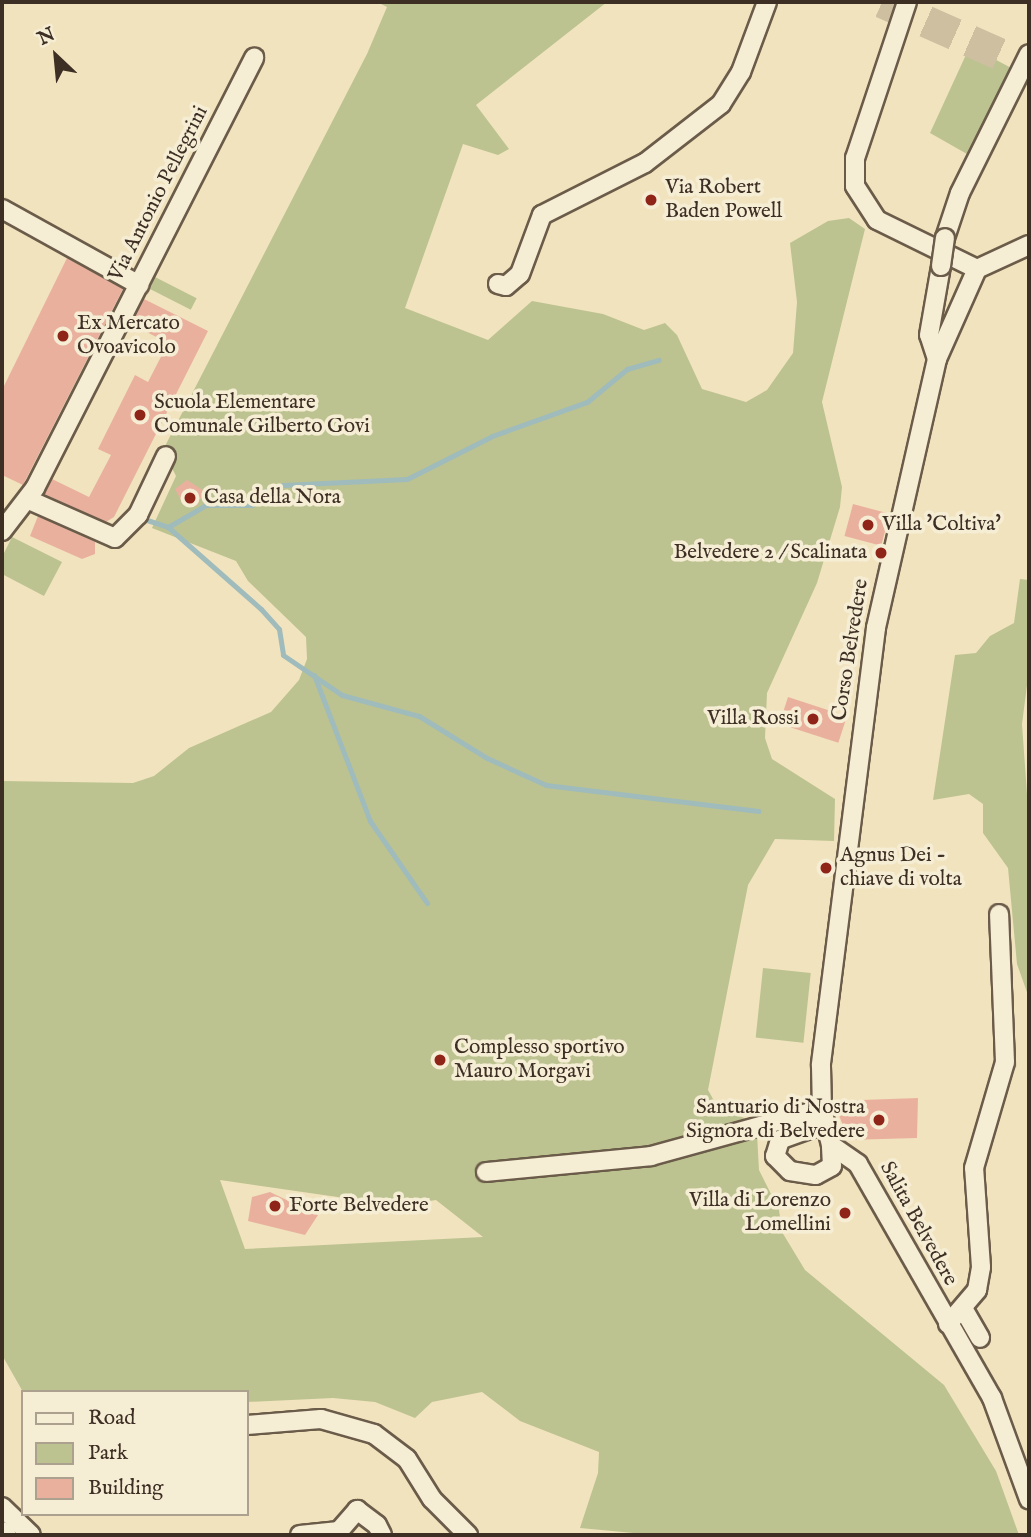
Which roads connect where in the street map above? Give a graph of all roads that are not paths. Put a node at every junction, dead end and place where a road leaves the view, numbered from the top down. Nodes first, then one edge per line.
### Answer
1 (767, 2) edge
2 (907, 2) edge
3 (1029, 54) edge
4 (254, 58) dead end
5 (2, 209) edge
6 (1029, 245) edge
7 (977, 269) junction
8 (498, 284) dead end
9 (139, 285) junction
10 (937, 359) junction
11 (166, 456) dead end
12 (29, 500) junction
13 (2, 531) edge
14 (999, 914) dead end
15 (822, 1109) junction
16 (837, 1147) junction
17 (486, 1172) dead end
18 (964, 1310) junction
19 (948, 1324) junction
20 (980, 1338) dead end
21 (248, 1425) edge
22 (1029, 1499) edge
23 (2, 1507) edge
24 (2, 1531) edge
25 (344, 1533) edge
26 (7, 1535) edge
27 (31, 1535) edge
28 (300, 1535) edge
29 (382, 1535) edge
30 (468, 1535) edge

1 - 8 street
2 - 7 street
3 - 10 street, bridge
4 - 9 street, Via Antonio Pellegrini
5 - 9 street
6 - 7 street
7 - 10 street, Corso Belvedere
9 - 12 street, Via Antonio Pellegrini
10 - 15 street, Corso Belvedere
11 - 12 street
12 - 13 street, Via Antonio Pellegrini
14 - 18 street, Salita Belvedere
15 - 16 street, Corso Belvedere
15 - 16 street
15 - 17 street
16 - 19 street, Salita Belvedere
18 - 19 street, Salita Belvedere
18 - 20 street
19 - 22 street, Salita Belvedere
21 - 30 street
23 - 27 street
24 - 26 street
25 - 28 street
25 - 29 street

